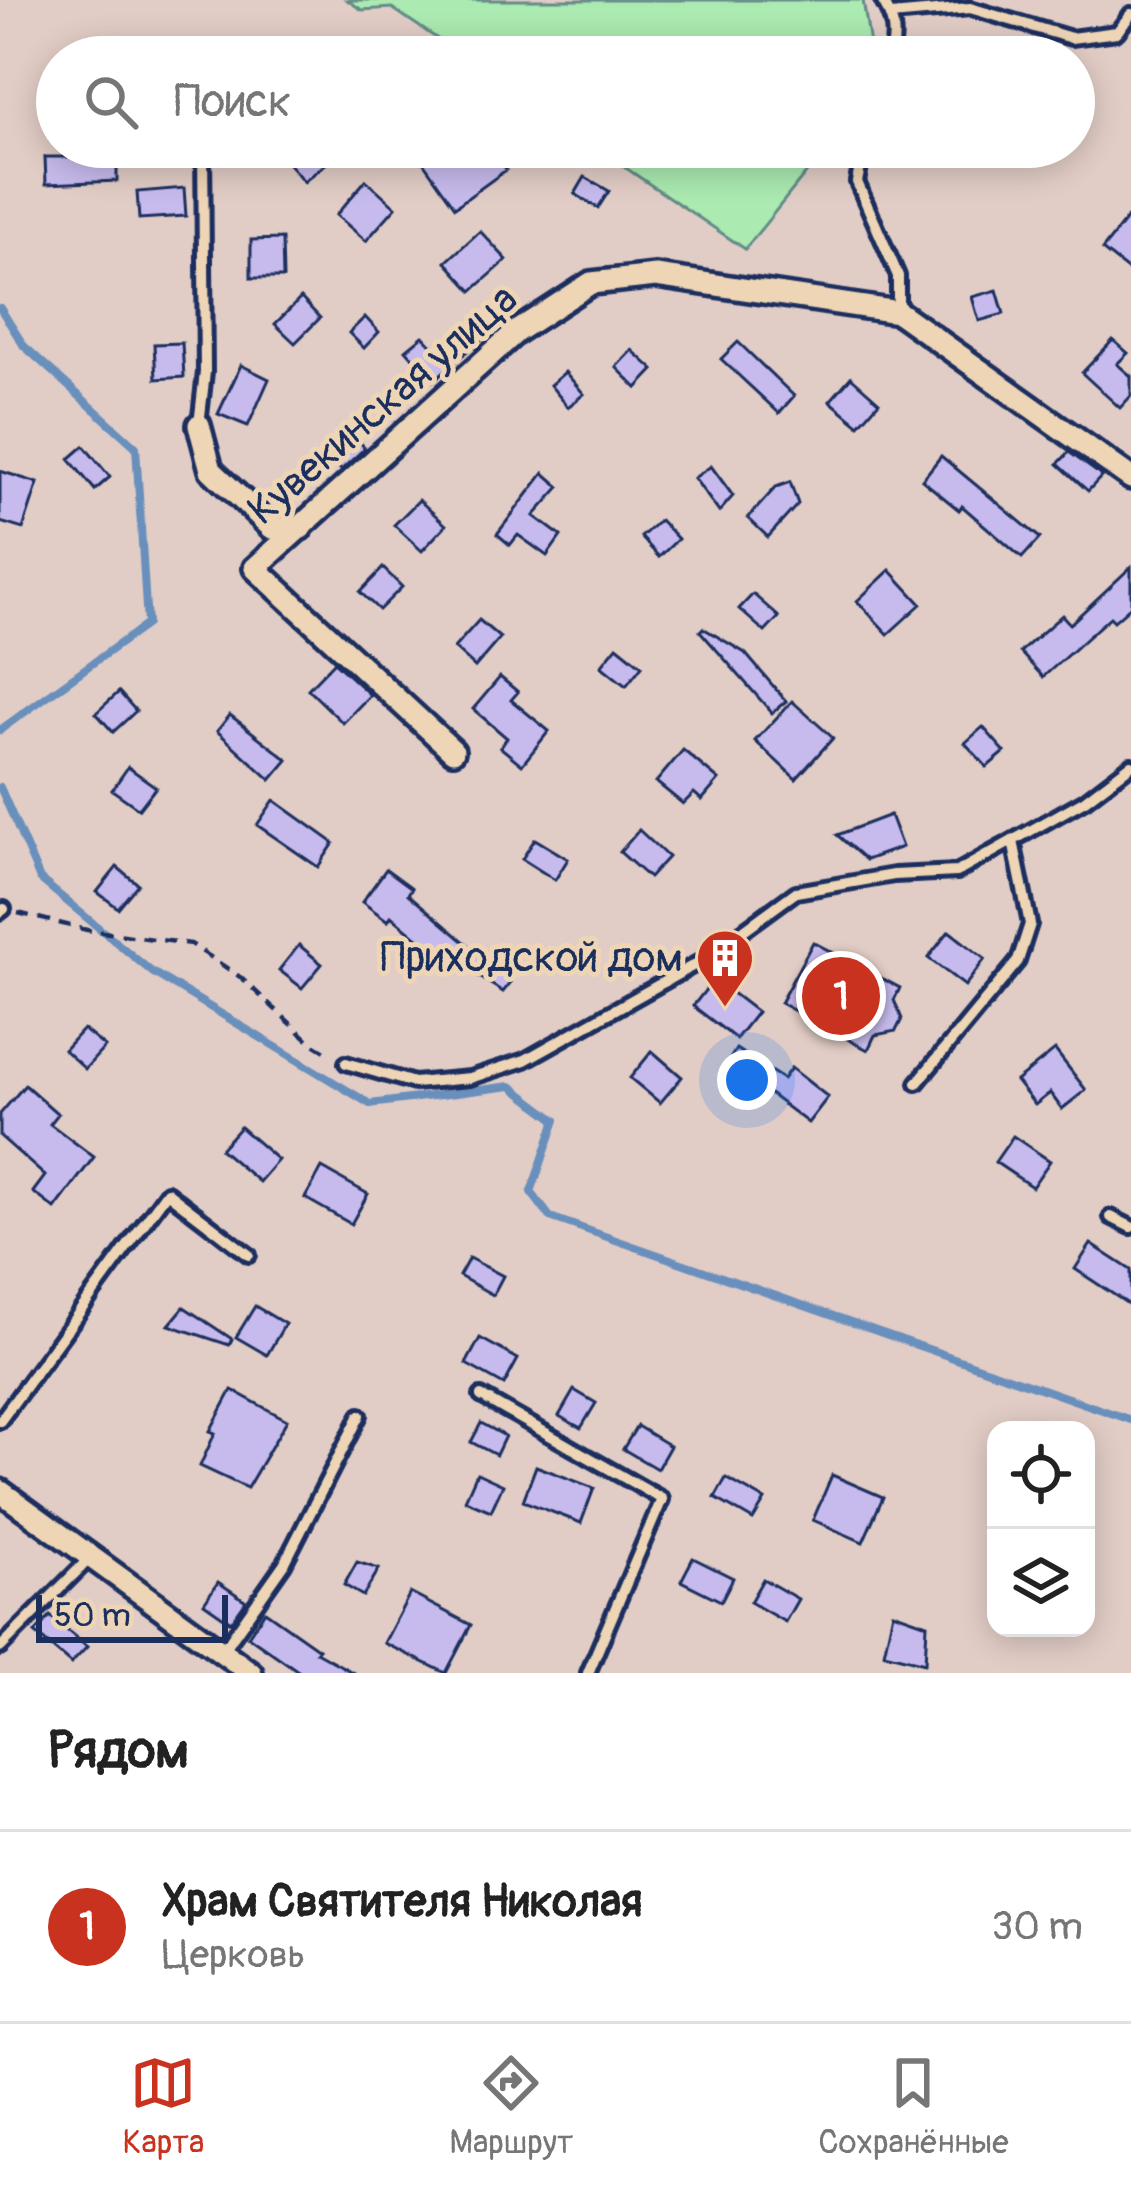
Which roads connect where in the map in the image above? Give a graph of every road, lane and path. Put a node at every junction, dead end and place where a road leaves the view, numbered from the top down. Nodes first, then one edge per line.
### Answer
1 (882, 0) edge
2 (1131, 14) edge
3 (891, 15) junction
4 (894, 36) edge
5 (1064, 36) edge
6 (1086, 36) edge
7 (202, 168) edge
8 (859, 168) edge
9 (898, 312) junction
10 (199, 425) joint
11 (1131, 478) edge
12 (302, 528) junction
13 (453, 751) dead end
14 (1131, 765) edge
15 (1013, 841) junction
16 (2, 911) edge
17 (346, 1063) joint
18 (917, 1083) dead end
19 (1111, 1217) dead end
20 (1131, 1227) edge
21 (248, 1255) dead end
22 (481, 1396) dead end
23 (360, 1415) dead end
24 (0, 1421) edge
25 (0, 1491) edge
26 (91, 1557) junction
27 (0, 1648) edge
28 (222, 1652) junction
29 (251, 1673) edge
30 (588, 1673) edge

1 - 3 lane
2 - 6 lane
3 - 4 lane
3 - 5 lane
7 - 10 lane
8 - 9 lane
9 - 11 street, Кувекинская улица
9 - 12 street, Кувекинская улица
10 - 12 street
12 - 13 street, Кувекинская улица
14 - 15 lane
15 - 17 lane
15 - 18 lane
16 - 17 path
19 - 20 lane
21 - 24 lane
22 - 30 lane
23 - 28 lane
25 - 26 street
26 - 27 lane
26 - 28 street
28 - 29 street

